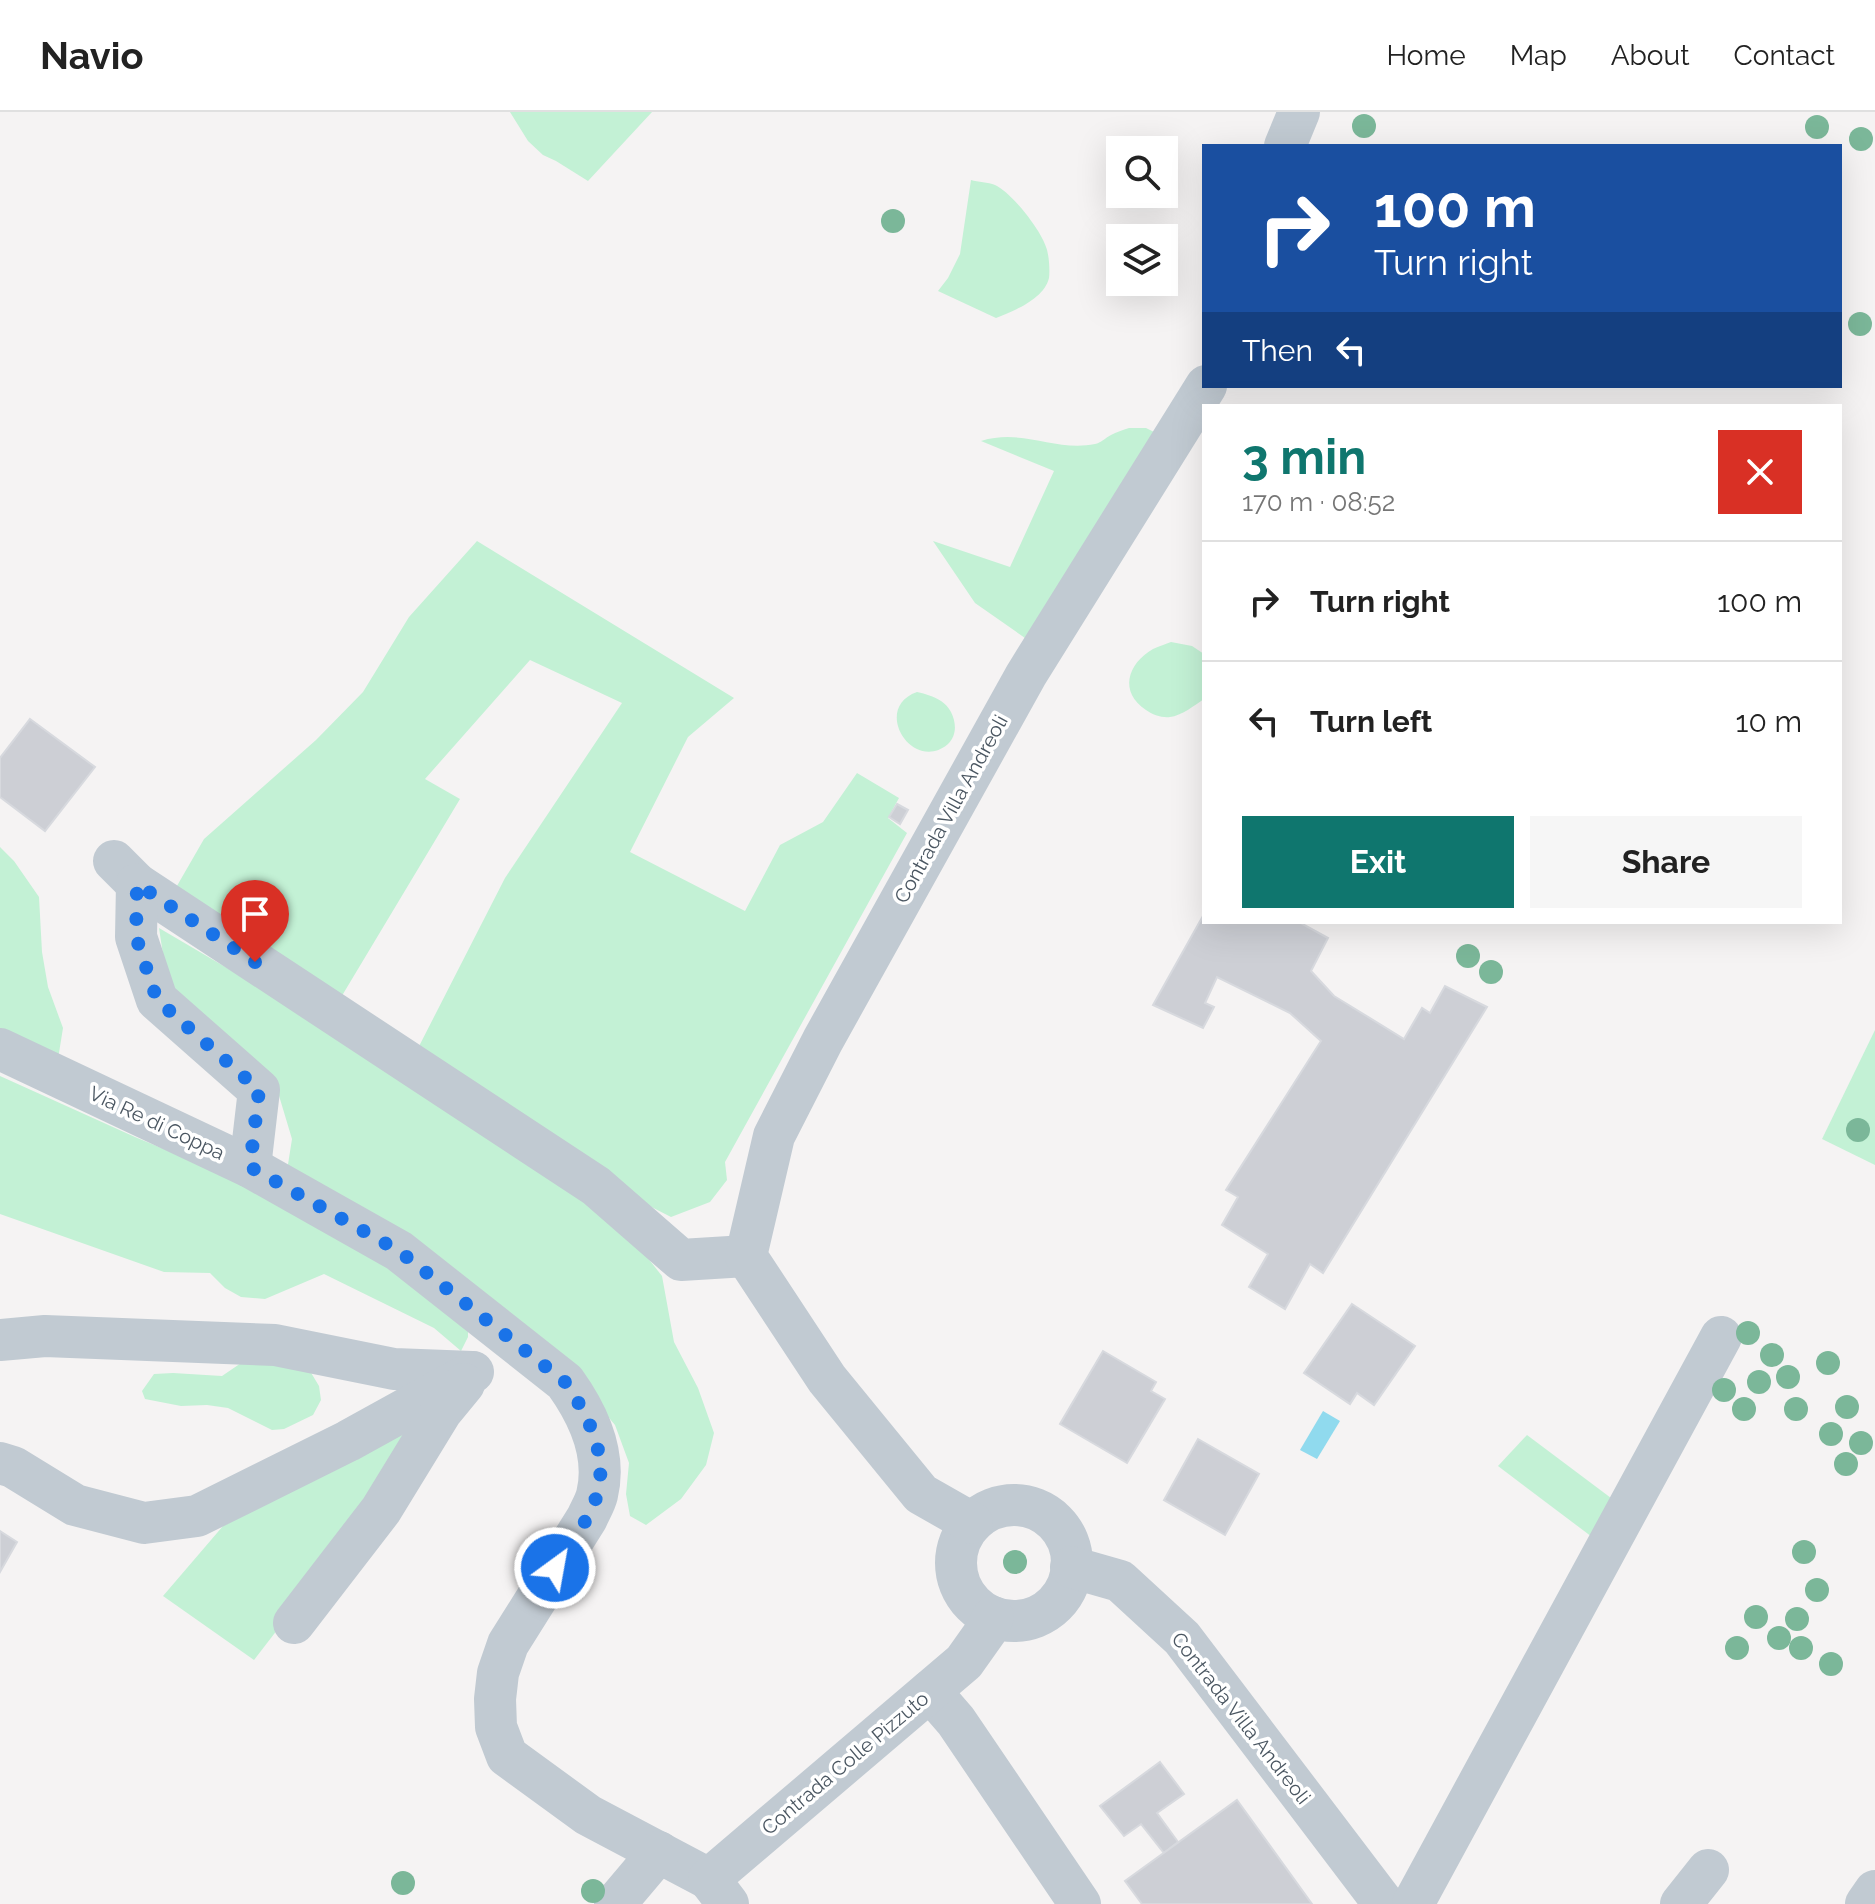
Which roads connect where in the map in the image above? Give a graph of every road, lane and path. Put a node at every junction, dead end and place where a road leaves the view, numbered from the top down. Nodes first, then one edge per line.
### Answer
1 (1299, 112) edge
2 (1286, 144) edge
3 (1205, 388) edge
4 (0, 1049) edge
5 (250, 1167) junction
6 (746, 1256) junction
7 (505, 1333) junction
8 (1721, 1337) dead end
9 (0, 1340) edge
10 (473, 1372) junction
11 (0, 1463) edge
12 (972, 1523) junction
13 (1071, 1567) junction
14 (993, 1617) junction
15 (294, 1623) dead end
16 (930, 1691) junction
17 (659, 1852) junction
18 (1708, 1870) dead end
19 (719, 1891) edge
20 (1875, 1891) edge
21 (615, 1904) edge
22 (1080, 1904) edge
23 (1384, 1904) edge
24 (1413, 1904) edge
25 (1681, 1904) edge
26 (1866, 1904) edge

1 - 2 street
3 - 6 street, Contrada Villa Andreoli
4 - 5 street, Via Re di Coppa
5 - 6 street
5 - 7 street, Via Re di Coppa
6 - 12 street
7 - 10 street
7 - 17 street, Via Re di Coppa
8 - 24 street
9 - 10 street
10 - 11 street
10 - 15 street
12 - 13 street
12 - 14 street
13 - 14 street
13 - 23 street, Contrada Villa Andreoli
14 - 16 street, Contrada Colle Pizzuto
16 - 19 street, Contrada Colle Pizzuto
16 - 22 street
17 - 19 street, Via Re di Coppa
17 - 21 street
18 - 25 street
20 - 26 street

